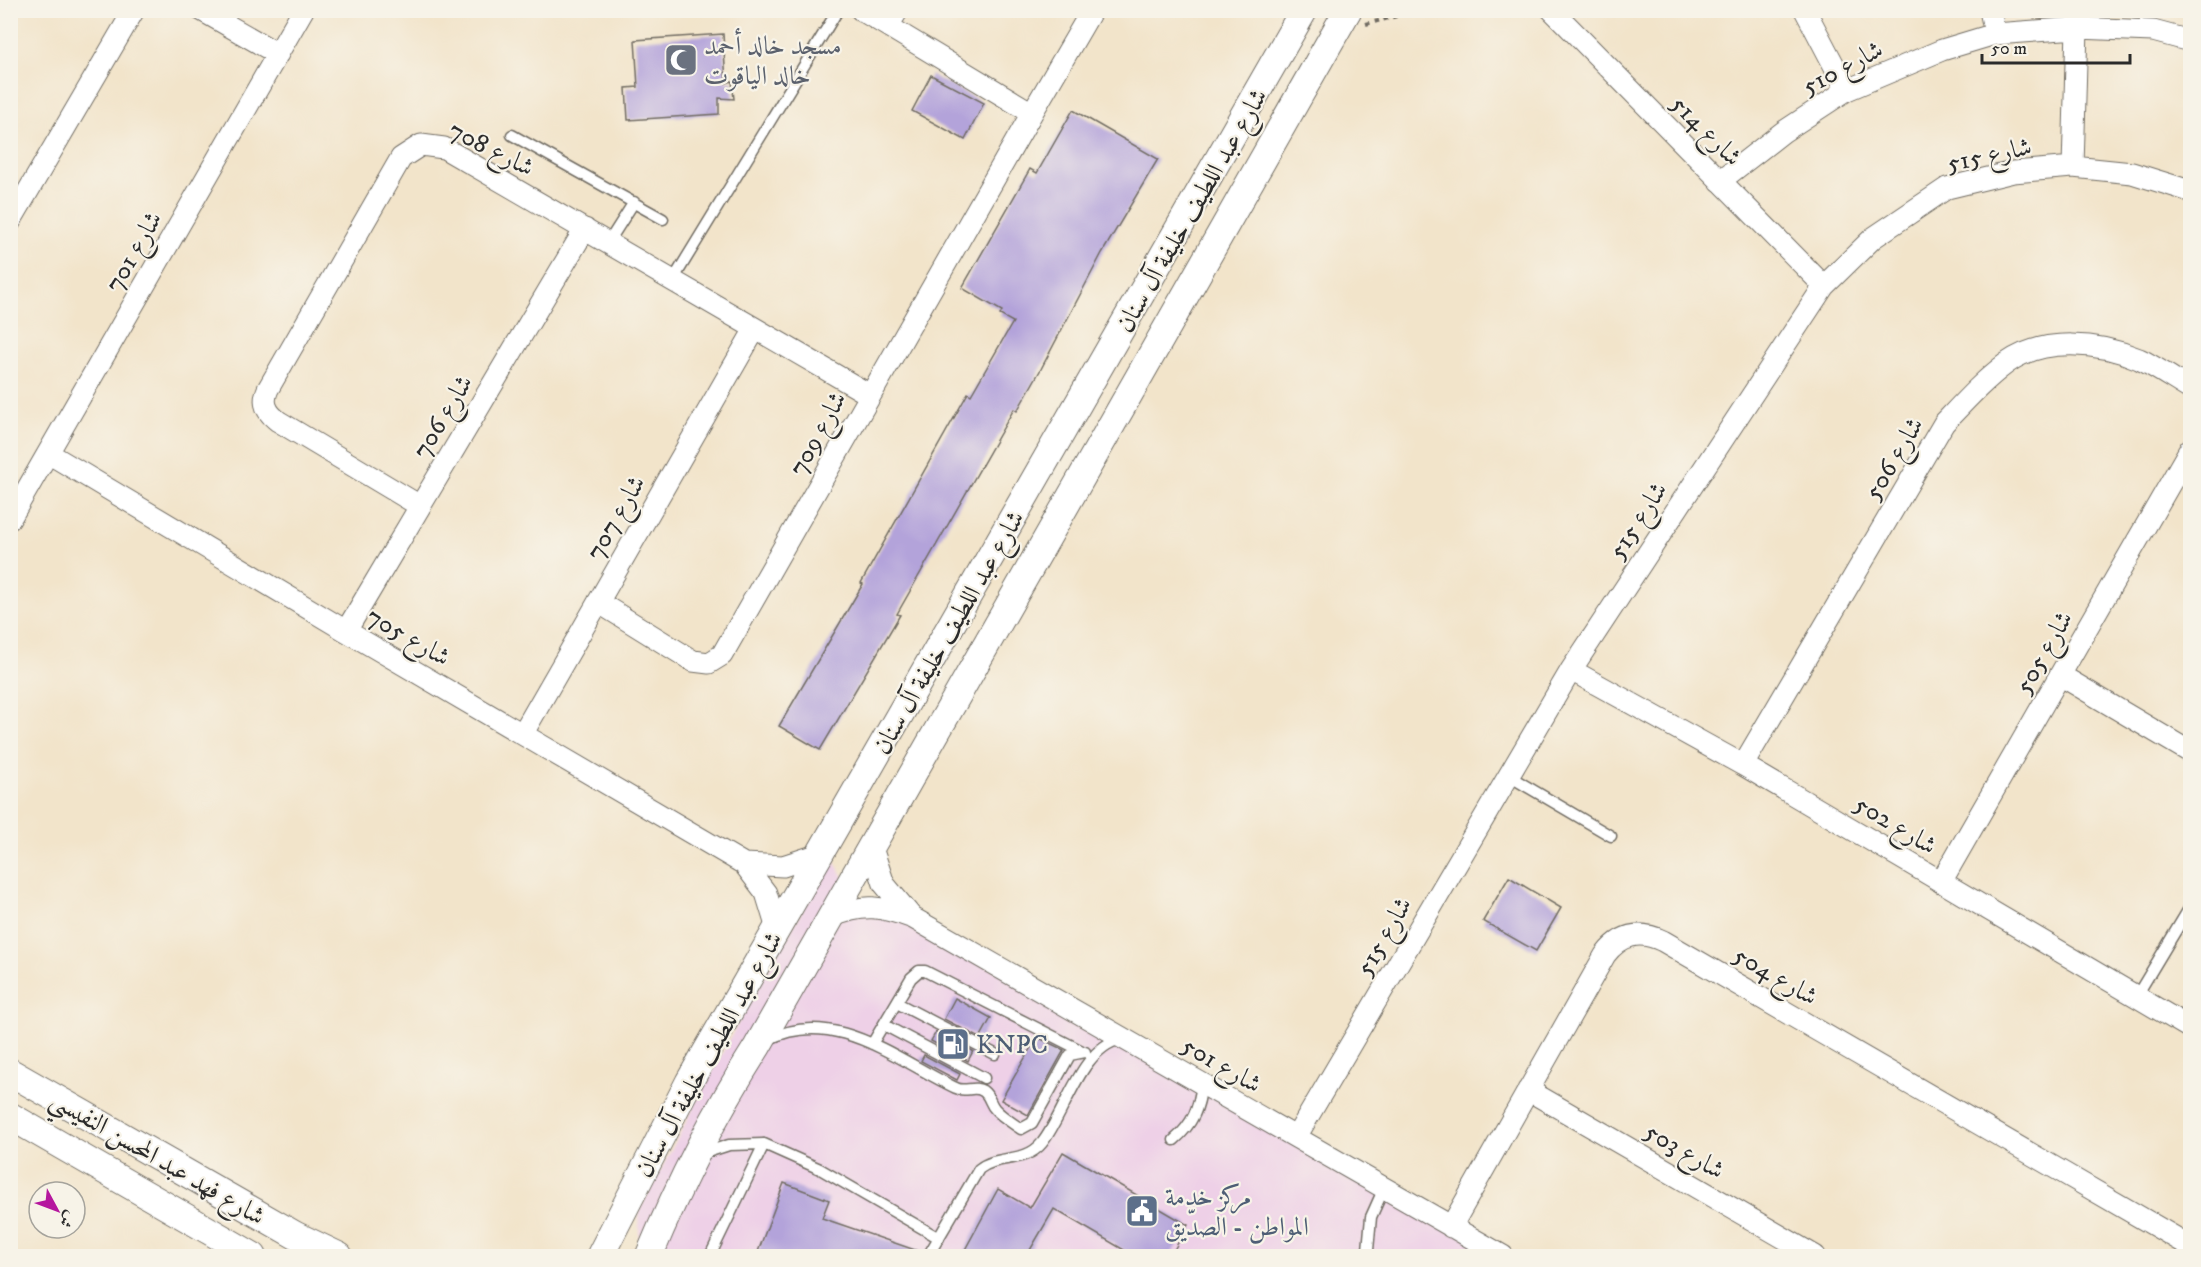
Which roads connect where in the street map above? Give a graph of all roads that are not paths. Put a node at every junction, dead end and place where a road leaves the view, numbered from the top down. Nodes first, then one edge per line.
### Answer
1 (134, 10) edge
2 (201, 10) edge
3 (303, 10) edge
4 (838, 10) edge
5 (861, 10) edge
6 (1092, 10) edge
7 (1304, 10) edge
8 (1551, 10) edge
9 (1805, 10) edge
10 (1990, 10) edge
11 (893, 18) edge
12 (1342, 21) edge
13 (2154, 21) edge
14 (2077, 28) junction
15 (1995, 34) junction
16 (2190, 41) edge
17 (278, 54) junction
18 (1847, 90) junction
19 (1032, 113) junction
20 (512, 135) dead end
21 (2073, 167) junction
22 (1720, 182) junction
23 (2190, 191) edge
24 (634, 202) junction
25 (663, 219) dead end
26 (10, 222) edge
27 (585, 229) junction
28 (608, 243) junction
29 (673, 280) junction
30 (1824, 286) junction
31 (1124, 328) junction
32 (755, 329) junction
33 (2190, 388) edge
34 (870, 395) junction
35 (2190, 449) edge
36 (48, 453) junction
37 (1026, 498) junction
38 (420, 506) junction
39 (1065, 506) junction
40 (10, 519) edge
41 (598, 602) junction
42 (346, 631) junction
43 (1571, 670) junction
44 (2060, 675) junction
45 (523, 733) junction
46 (2190, 752) edge
47 (1743, 765) junction
48 (1509, 776) junction
49 (1611, 836) dead end
50 (871, 845) junction
51 (820, 854) junction
52 (744, 864) junction
53 (1941, 882) junction
54 (2190, 906) edge
55 (831, 917) junction
56 (913, 918) junction
57 (777, 929) junction
58 (2136, 997) junction
59 (897, 1002) junction
60 (884, 1025) junction
61 (2190, 1028) edge
62 (1123, 1038) junction
63 (872, 1044) junction
64 (757, 1047) junction
65 (1099, 1050) junction
66 (1085, 1052) junction
67 (995, 1054) dead end
68 (10, 1072) edge
69 (984, 1078) dead end
70 (1202, 1083) junction
71 (1528, 1090) junction
72 (12, 1117) edge
73 (93, 1119) junction
74 (1296, 1137) junction
75 (1174, 1140) dead end
76 (764, 1144) junction
77 (696, 1156) junction
78 (1384, 1188) junction
79 (1451, 1227) junction
80 (939, 1238) junction
81 (2190, 1246) edge
82 (1368, 1250) dead end
83 (253, 1257) edge
84 (339, 1257) edge
85 (600, 1257) edge
86 (649, 1257) edge
87 (710, 1257) edge
88 (928, 1257) edge
89 (1503, 1257) edge
90 (1815, 1257) edge

1 - 26 street
2 - 17 street
3 - 17 street, شارع 701
4 - 29 lane
5 - 11 street
6 - 19 street, شارع 709
7 - 31 street, شارع عبد اللطيف خليفة آل سنان
8 - 22 street, شارع 514
9 - 18 street
10 - 15 street
11 - 19 street
12 - 39 street, شارع عبد اللطيف خليفة آل سنان
13 - 14 street, شارع 510
13 - 16 street, شارع 510
14 - 15 street, شارع 510
14 - 21 street
15 - 18 street, شارع 510
17 - 36 street, شارع 701
18 - 22 street, شارع 510
19 - 34 street, شارع 709
20 - 24 lane
21 - 23 street, شارع 515
21 - 30 street, شارع 515
22 - 30 street, شارع 514
24 - 25 lane
24 - 28 lane
27 - 28 street, شارع 708
27 - 38 street, شارع 706
27 - 38 street, شارع 708
28 - 29 street, شارع 708
29 - 32 street, شارع 708
30 - 43 street, شارع 515
31 - 37 street, شارع عبد اللطيف خليفة آل سنان
31 - 39 street
32 - 34 street, شارع 708
32 - 41 street, شارع 707
33 - 47 street, شارع 506
34 - 41 street, شارع 709
35 - 44 street, شارع 505
36 - 40 street, شارع 701
36 - 42 street, شارع 705
37 - 39 street
37 - 51 street, شارع عبد اللطيف خليفة آل سنان
38 - 42 street, شارع 706
39 - 50 street, شارع عبد اللطيف خليفة آل سنان
41 - 45 street, شارع 707
42 - 45 street, شارع 705
43 - 47 street, شارع 502
43 - 48 street, شارع 515
44 - 46 street
44 - 53 street, شارع 505
45 - 52 street, شارع 705
47 - 53 street, شارع 502
48 - 49 lane
48 - 74 street, شارع 515
50 - 55 street, شارع عبد اللطيف خليفة آل سنان
50 - 56 street, شارع 501
51 - 52 street, شارع 705
51 - 57 street, شارع عبد اللطيف خليفة آل سنان
52 - 57 street, شارع 705
53 - 58 street, شارع 502
54 - 58 lane
55 - 56 street, شارع 501
55 - 64 street, شارع عبد اللطيف خليفة آل سنان
56 - 62 street, شارع 501
57 - 85 street, شارع عبد اللطيف خليفة آل سنان
58 - 61 street, شارع 502
59 - 60 lane
59 - 66 lane
59 - 67 lane
60 - 63 lane
60 - 69 lane
62 - 65 lane
62 - 70 street, شارع 501
63 - 64 lane
63 - 66 lane
64 - 77 street, شارع عبد اللطيف خليفة آل سنان
65 - 66 lane
65 - 80 lane
68 - 73 street, شارع فهد عبد المحسن النفيسي
70 - 74 street, شارع 501
70 - 75 lane
71 - 79 street, شارع 504
71 - 81 street, شارع 504
71 - 90 street, شارع 503
72 - 73 street
72 - 83 street, شارع فهد عبد المحسن النفيسي
73 - 84 street, شارع فهد عبد المحسن النفيسي
74 - 78 street, شارع 501
76 - 77 lane
76 - 80 lane
76 - 87 lane
77 - 86 street, شارع عبد اللطيف خليفة آل سنان
78 - 79 street, شارع 501
78 - 82 lane
79 - 89 street, شارع 501
80 - 88 lane

